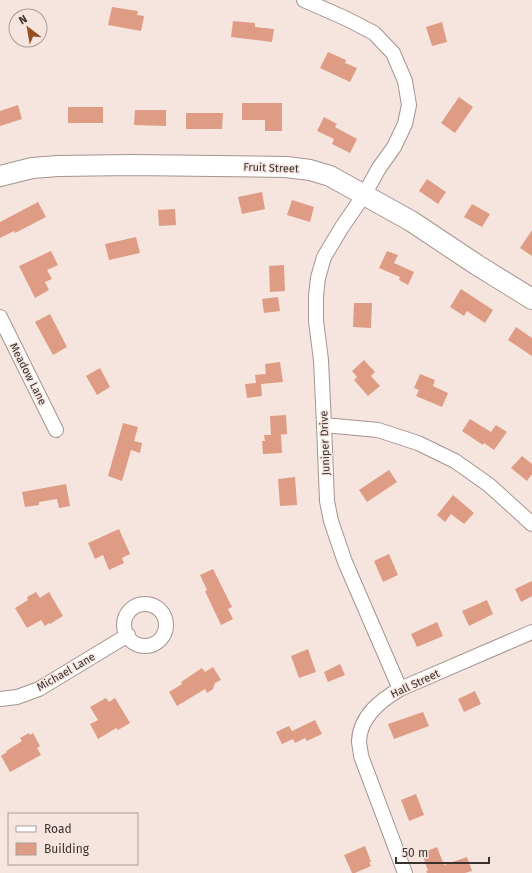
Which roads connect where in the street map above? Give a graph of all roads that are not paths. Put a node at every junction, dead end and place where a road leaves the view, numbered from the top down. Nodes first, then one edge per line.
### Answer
1 (304, 0) edge
2 (0, 176) edge
3 (364, 195) junction
4 (532, 299) edge
5 (0, 317) edge
6 (324, 425) junction
7 (56, 430) dead end
8 (532, 524) edge
9 (532, 632) edge
10 (128, 635) dead end
11 (400, 689) junction
12 (0, 699) edge
13 (405, 873) edge

1 - 3 street, Juniper Drive
2 - 3 street, Fruit Street
3 - 4 street, Fruit Street
3 - 6 street, Juniper Drive
5 - 7 street, Meadow Lane
6 - 8 street
6 - 11 street, Juniper Drive
9 - 11 street, Hall Street
10 - 12 street, Michael Lane
11 - 13 street, Hall Street

